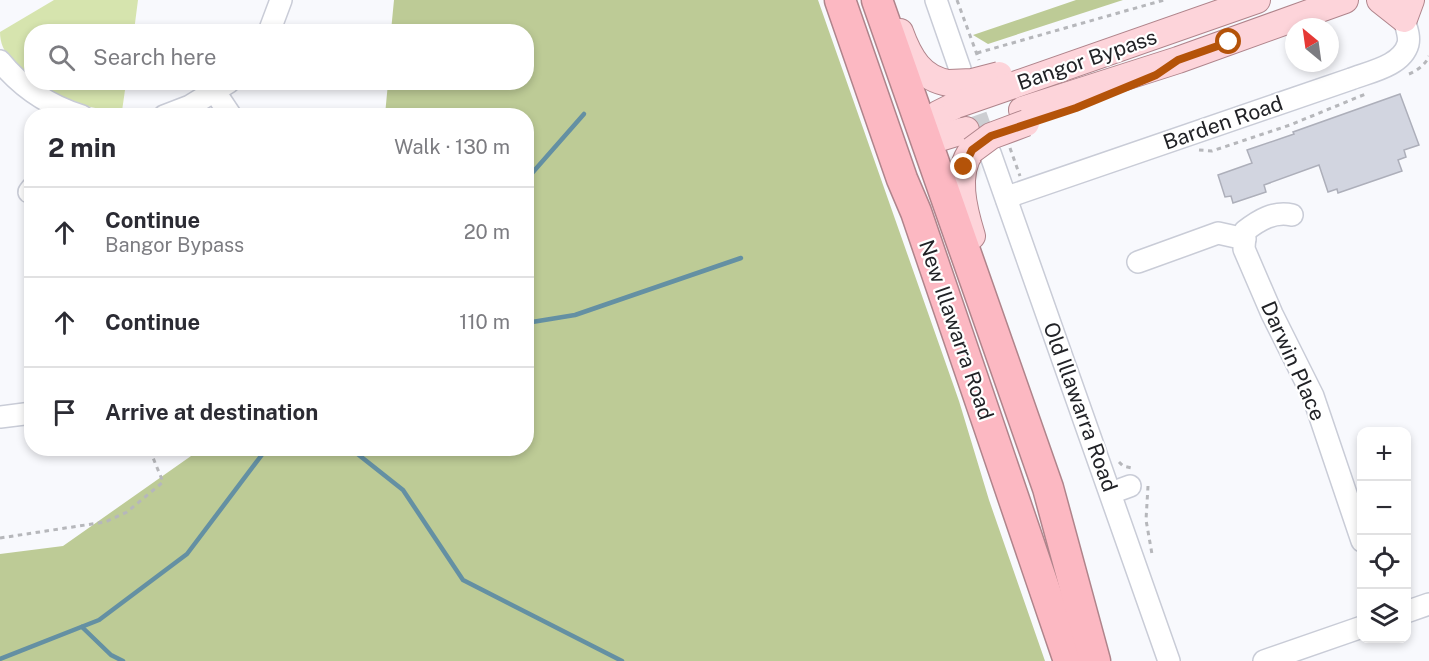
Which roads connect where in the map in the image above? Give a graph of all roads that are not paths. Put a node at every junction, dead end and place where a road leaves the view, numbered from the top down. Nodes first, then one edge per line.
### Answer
1 (281, 0) edge
2 (840, 0) edge
3 (877, 0) edge
4 (891, 0) edge
5 (936, 0) edge
6 (1257, 0) edge
7 (1345, 0) edge
8 (1380, 0) edge
9 (1407, 10) edge
10 (272, 24) edge
11 (0, 61) edge
12 (24, 85) edge
13 (955, 86) junction
14 (31, 90) edge
15 (217, 90) edge
16 (223, 90) edge
17 (63, 108) edge
18 (185, 108) edge
19 (229, 108) edge
20 (923, 134) junction
21 (976, 144) junction
22 (893, 150) junction
23 (1007, 200) junction
24 (1293, 215) dead end
25 (1245, 238) junction
26 (1138, 262) dead end
27 (981, 297) junction
28 (24, 414) edge
29 (0, 417) edge
30 (1360, 535) edge
31 (1429, 604) edge
32 (1411, 611) edge
33 (1357, 629) edge
34 (1069, 661) edge
35 (1095, 661) edge
36 (1169, 661) edge
37 (1264, 661) edge

1 - 10 street
2 - 22 highway, New Illawarra Road
3 - 20 highway, New Illawarra Road
4 - 13 main road
5 - 13 street
6 - 13 main road, Bangor Bypass, bridge
7 - 21 main road, Bangor Bypass
8 - 9 main road
9 - 23 street, Barden Road
11 - 12 street
13 - 20 main road, Bangor Bypass
14 - 17 street
15 - 18 street
16 - 19 street
20 - 21 main road, Bangor Bypass
20 - 22 highway
20 - 27 highway, New Illawarra Road
21 - 23 street, Old Illawarra Road
21 - 27 main road
22 - 34 highway, New Illawarra Road
23 - 36 street, Old Illawarra Road
24 - 25 street
25 - 26 street
25 - 30 street, Darwin Place
27 - 35 highway, New Illawarra Road
28 - 29 street
31 - 32 street
33 - 37 street

